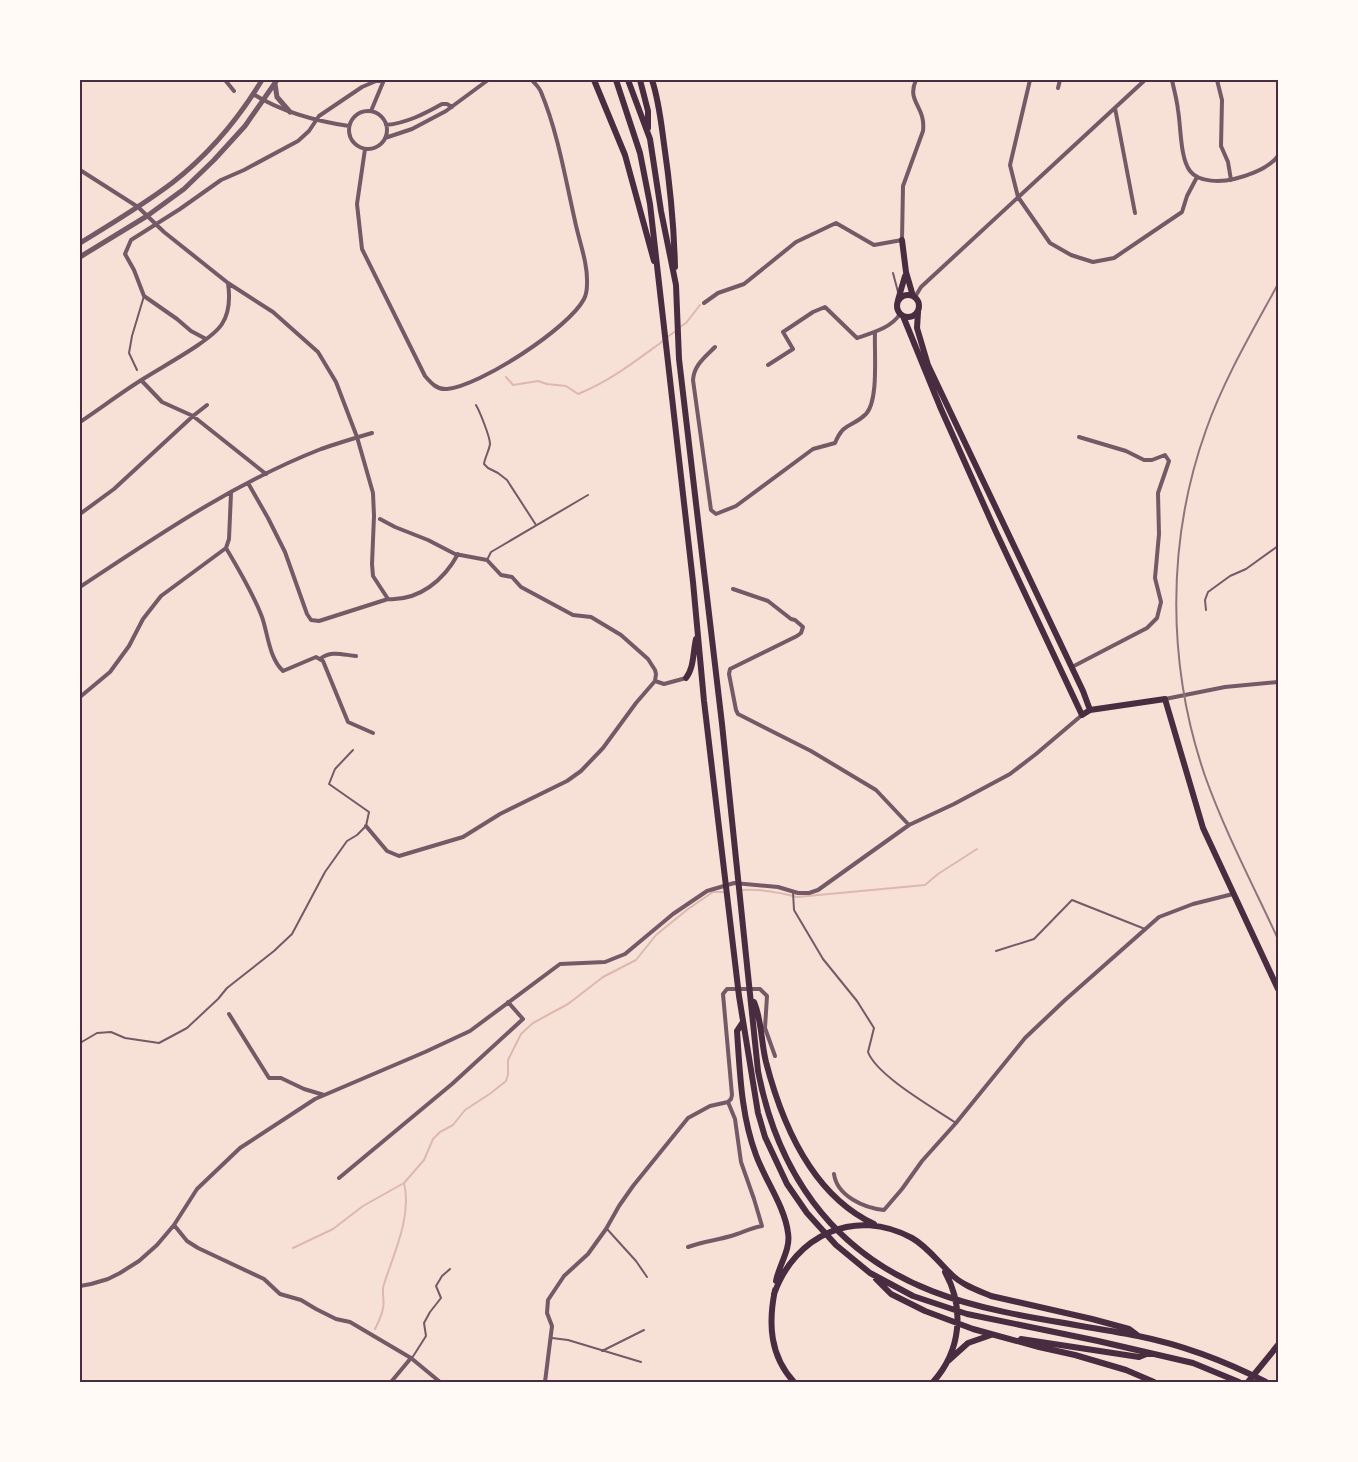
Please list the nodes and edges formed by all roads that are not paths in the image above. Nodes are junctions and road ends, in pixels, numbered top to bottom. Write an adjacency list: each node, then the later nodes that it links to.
1 (225, 80): 19 (street)
2 (262, 80): 20 (street)
3 (383, 80): 24 (street); 47 (street)
4 (488, 80): 22 (street)
5 (532, 80): 55 (street)
6 (594, 80): 48 (main road)
7 (616, 80): 48 (main road)
8 (628, 80): 29 (main road)
9 (640, 80): 29 (main road)
10 (652, 80): 45 (main road)
11 (916, 80): 39 (street)
12 (1030, 80): 35 (street)
13 (1060, 80): 18 (street)
14 (1145, 80): 23 (street)
15 (1172, 80): 33 (street)
16 (1217, 80): 34 (street)
17 (276, 82): 21 (street); 25 (street)
18 (1058, 88)
19 (234, 91)
20 (253, 94): 21 (street); 36 (street)
21 (263, 100): 25 (street); 38 (street)
22 (452, 107): 26 (street); 28 (street)
23 (1115, 108): 35 (street); 37 (street)
24 (370, 111): 26 (street); 27 (street)
25 (290, 112): 27 (street)
26 (386, 125): 28 (street)
27 (349, 126): 30 (street)
28 (385, 138): 30 (street)
29 (650, 140): 45 (main road)
30 (365, 149): 55 (street)
31 (1278, 156): 34 (street)
32 (80, 170): 36 (street)
33 (1197, 177): 34 (street); 35 (street)
34 (1231, 180)
35 (1018, 197): 49 (street)
36 (138, 207): 38 (street); 40 (street)
37 (1135, 213)
38 (147, 216): 41 (street); 44 (street)
39 (902, 240): 43 (main road); 50 (street)
40 (80, 243)
41 (80, 257)
42 (893, 272): 46 (lane)
43 (906, 272): 46 (main road); 49 (main road)
44 (228, 283): 57 (street); 67 (street)
45 (676, 285): 104 (main road)
46 (899, 295): 51 (main road)
47 (144, 296): 57 (street); 60 (lane)
48 (662, 296): 84 (main road)
49 (914, 296): 51 (main road); 53 (main road)
50 (704, 302)
51 (898, 303): 54 (main road)
52 (569, 311): 55 (lane)
53 (918, 312): 54 (main road); 87 (main road)
54 (901, 315): 56 (street); 94 (main road)
55 (571, 316)
56 (874, 332): 58 (street); 59 (street)
57 (206, 339): 61 (street)
58 (716, 347)
59 (768, 365)
60 (137, 370)
61 (141, 380): 64 (street); 65 (street)
62 (207, 405): 64 (street)
63 (476, 405): 75 (lane)
64 (193, 416): 69 (street); 73 (street)
65 (80, 422)
66 (372, 433): 67 (street)
67 (357, 437): 69 (street); 82 (street)
68 (1079, 437): 87 (street)
69 (266, 474): 70 (street)
70 (248, 483): 71 (street); 82 (street)
71 (231, 493): 77 (street); 80 (street)
72 (588, 495): 75 (lane)
73 (80, 513)
74 (380, 519): 78 (street)
75 (536, 525): 79 (lane)
76 (1278, 546): 83 (lane)
77 (226, 548): 86 (street); 91 (street)
78 (458, 554): 79 (street); 82 (street)
79 (487, 560): 89 (street)
80 (80, 587)
81 (732, 589): 97 (street)
82 (388, 599)
83 (1206, 610)
84 (697, 636): 88 (main road); 107 (main road)
85 (356, 656): 86 (street)
86 (320, 659): 95 (street)
87 (1072, 667): 93 (main road)
88 (686, 678): 89 (street)
89 (655, 681): 98 (street)
90 (1278, 682): 92 (street)
91 (80, 697)
92 (1165, 699): 93 (main road); 100 (main road)
93 (1090, 710): 94 (main road)
94 (1082, 715): 97 (street)
95 (373, 733)
96 (353, 750): 98 (lane)
97 (909, 825): 99 (street)
98 (366, 826): 108 (lane)
99 (793, 892): 105 (street); 114 (lane)
100 (1233, 894): 101 (street); 103 (main road)
101 (1145, 929): 102 (lane); 114 (street)
102 (996, 951)
103 (1278, 989)
104 (751, 994): 118 (main road); 128 (main road)
105 (508, 1002): 110 (street); 116 (street)
106 (229, 1014): 110 (street)
107 (744, 1022): 112 (main road); 123 (main road)
108 (80, 1043)
109 (775, 1056): 111 (street)
110 (324, 1095): 117 (street)
111 (728, 1102): 113 (street); 119 (street)
112 (745, 1118): 113 (street); 126 (main road)
113 (735, 1119): 120 (street)
114 (956, 1123): 115 (street)
115 (834, 1174)
116 (338, 1178)
117 (174, 1225): 125 (street); 133 (street)
118 (877, 1226): 121 (main road); 126 (main road)
119 (606, 1229): 124 (lane); 129 (street)
120 (688, 1247)
121 (942, 1266): 128 (main road); 134 (main road)
122 (450, 1268): 133 (lane)
123 (870, 1273): 132 (main road); 141 (main road)
124 (647, 1277)
125 (80, 1286)
126 (774, 1294): 139 (main road)
127 (644, 1330): 131 (lane)
128 (1138, 1336): 144 (main road)
129 (552, 1338): 131 (lane); 138 (street)
130 (1277, 1346): 143 (main road)
131 (602, 1351): 135 (lane)
132 (1150, 1353): 134 (main road); 142 (main road)
133 (411, 1358): 136 (street); 137 (street)
134 (948, 1361): 140 (main road)
135 (642, 1362)
136 (391, 1382)
137 (440, 1382)
138 (545, 1382)
139 (794, 1382)
140 (934, 1382)
141 (1154, 1382)
142 (1240, 1382)
143 (1248, 1382)
144 (1266, 1382)

